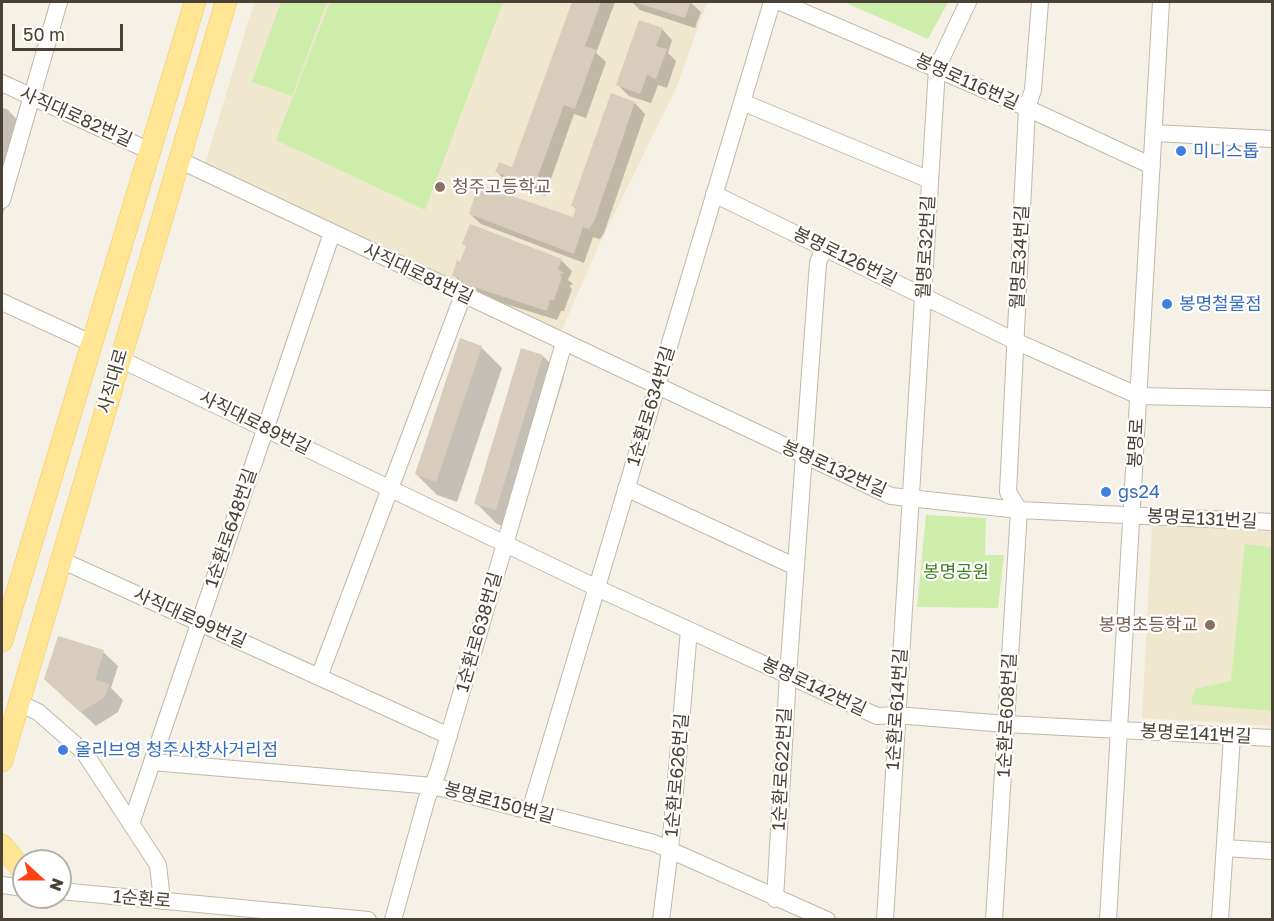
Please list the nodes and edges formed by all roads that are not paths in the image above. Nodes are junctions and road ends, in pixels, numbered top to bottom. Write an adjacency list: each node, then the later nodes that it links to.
1 (59, 2): 11 (street)
2 (195, 2): 16 (main road, 사직대로)
3 (226, 2): 17 (main road, 사직대로)
4 (772, 2): 12 (street, 1순환로634번길)
5 (780, 2): 9 (street, 봉명로116번길)
6 (968, 2): 9 (street, 월명로32번길)
7 (1040, 2): 13 (street, 월명로34번길)
8 (1161, 2): 14 (street, 봉명로)
9 (937, 69): 13 (street, 봉명로116번길); 19 (street, 월명로32번길)
10 (2, 83): 11 (street, 사직대로82번길)
11 (32, 97): 16 (street, 사직대로82번길); 21 (street)
12 (742, 102): 19 (street); 20 (street, 1순환로634번길)
13 (1027, 108): 18 (street, 봉명로116번길); 27 (street, 월명로34번길)
14 (1154, 133): 15 (street); 18 (street, 봉명로)
15 (1272, 139)
16 (150, 151): 28 (main road, 사직대로)
17 (178, 160): 22 (street, 사직대로81번길); 30 (main road, 사직대로)
18 (1152, 166): 32 (street, 봉명로)
19 (930, 180): 24 (street, 월명로32번길)
20 (714, 194): 23 (street, 봉명로126번길); 31 (street, 1순환로634번길)
21 (2, 201)
22 (332, 233): 25 (street, 사직대로81번길); 34 (street, 1순환로648번길)
23 (824, 247): 24 (street, 봉명로126번길); 35 (street, 1순환로622번길)
24 (923, 294): 27 (street, 봉명로126번길); 38 (street, 월명로32번길)
25 (462, 295): 29 (street, 사직대로81번길); 36 (street)
26 (2, 302): 28 (street)
27 (1015, 341): 32 (street, 봉명로126번길); 39 (street, 월명로34번길)
28 (91, 343): 46 (main road, 사직대로)
29 (564, 343): 31 (street, 사직대로81번길); 42 (street, 1순환로638번길)
30 (120, 359): 34 (street, 사직대로89번길); 43 (main road, 사직대로)
31 (657, 387): 35 (street, 봉명로132번길); 37 (street, 1순환로634번길)
32 (1139, 396): 33 (street); 40 (street, 봉명로)
33 (1272, 399)
34 (265, 428): 36 (street, 사직대로89번길); 47 (street, 1순환로648번길)
35 (804, 456): 38 (street, 봉명로132번길); 44 (street, 1순환로622번길)
36 (389, 488): 42 (street, 사직대로89번길); 51 (street)
37 (626, 488): 44 (street); 45 (street, 1순환로634번길)
38 (912, 498): 39 (street, 봉명로132번길); 53 (street, 1순환로614번길)
39 (1019, 510): 40 (street, 봉명로132번길); 54 (street, 1순환로608번길)
40 (1132, 515): 41 (street, 봉명로131번길); 55 (street, 봉명로)
41 (1272, 522)
42 (505, 544): 45 (street, 사직대로89번길); 56 (street, 1순환로638번길)
43 (61, 560): 47 (street, 사직대로99번길); 52 (main road, 사직대로)
44 (796, 567): 50 (street, 1순환로622번길)
45 (597, 588): 48 (street, 봉명로142번길); 62 (street, 1순환로634번길)
46 (5, 609): 49 (main road, 사직대로)
47 (200, 623): 51 (street, 사직대로99번길); 60 (street, 1순환로648번길)
48 (689, 630): 50 (street, 봉명로142번길); 66 (street, 1순환로626번길)
49 (2, 641)
50 (788, 675): 53 (street, 봉명로142번길); 70 (street, 1순환로622번길)
51 (319, 677): 56 (street, 사직대로99번길)
52 (19, 703): 59 (main road, 사직대로); 63 (street)
53 (896, 714): 54 (street, 봉명로142번길); 77 (street, 1순환로614번길)
54 (1006, 724): 55 (street, 봉명로142번길); 78 (street, 1순환로608번길)
55 (1119, 730): 57 (street, 봉명로141번길); 79 (street, 봉명로)
56 (449, 736): 61 (street, 1순환로638번길)
57 (1232, 736): 58 (street, 봉명로141번길); 65 (street)
58 (1272, 738)
59 (2, 761)
60 (152, 762): 61 (street, 봉명로150번길); 63 (street, 1순환로648번길)
61 (433, 786): 62 (street, 봉명로150번길); 74 (street, 1순환로638번길)
62 (530, 811): 66 (street, 봉명로150번길)
63 (131, 824): 71 (street)
64 (2, 845): 68 (main road)
65 (1225, 848): 67 (street); 80 (street)
66 (670, 849): 70 (street, 봉명로150번길); 75 (street, 1순환로626번길)
67 (1272, 851)
68 (12, 857)
69 (72, 892): 71 (street, 1순환로)
70 (775, 899): 76 (street, 봉명로150번길)
71 (162, 901): 72 (street, 1순환로)
72 (206, 912): 73 (street, 1순환로)
73 (368, 920)
74 (393, 920)
75 (661, 920)
76 (827, 920)
77 (885, 920)
78 (994, 920)
79 (1108, 920)
80 (1220, 920)

